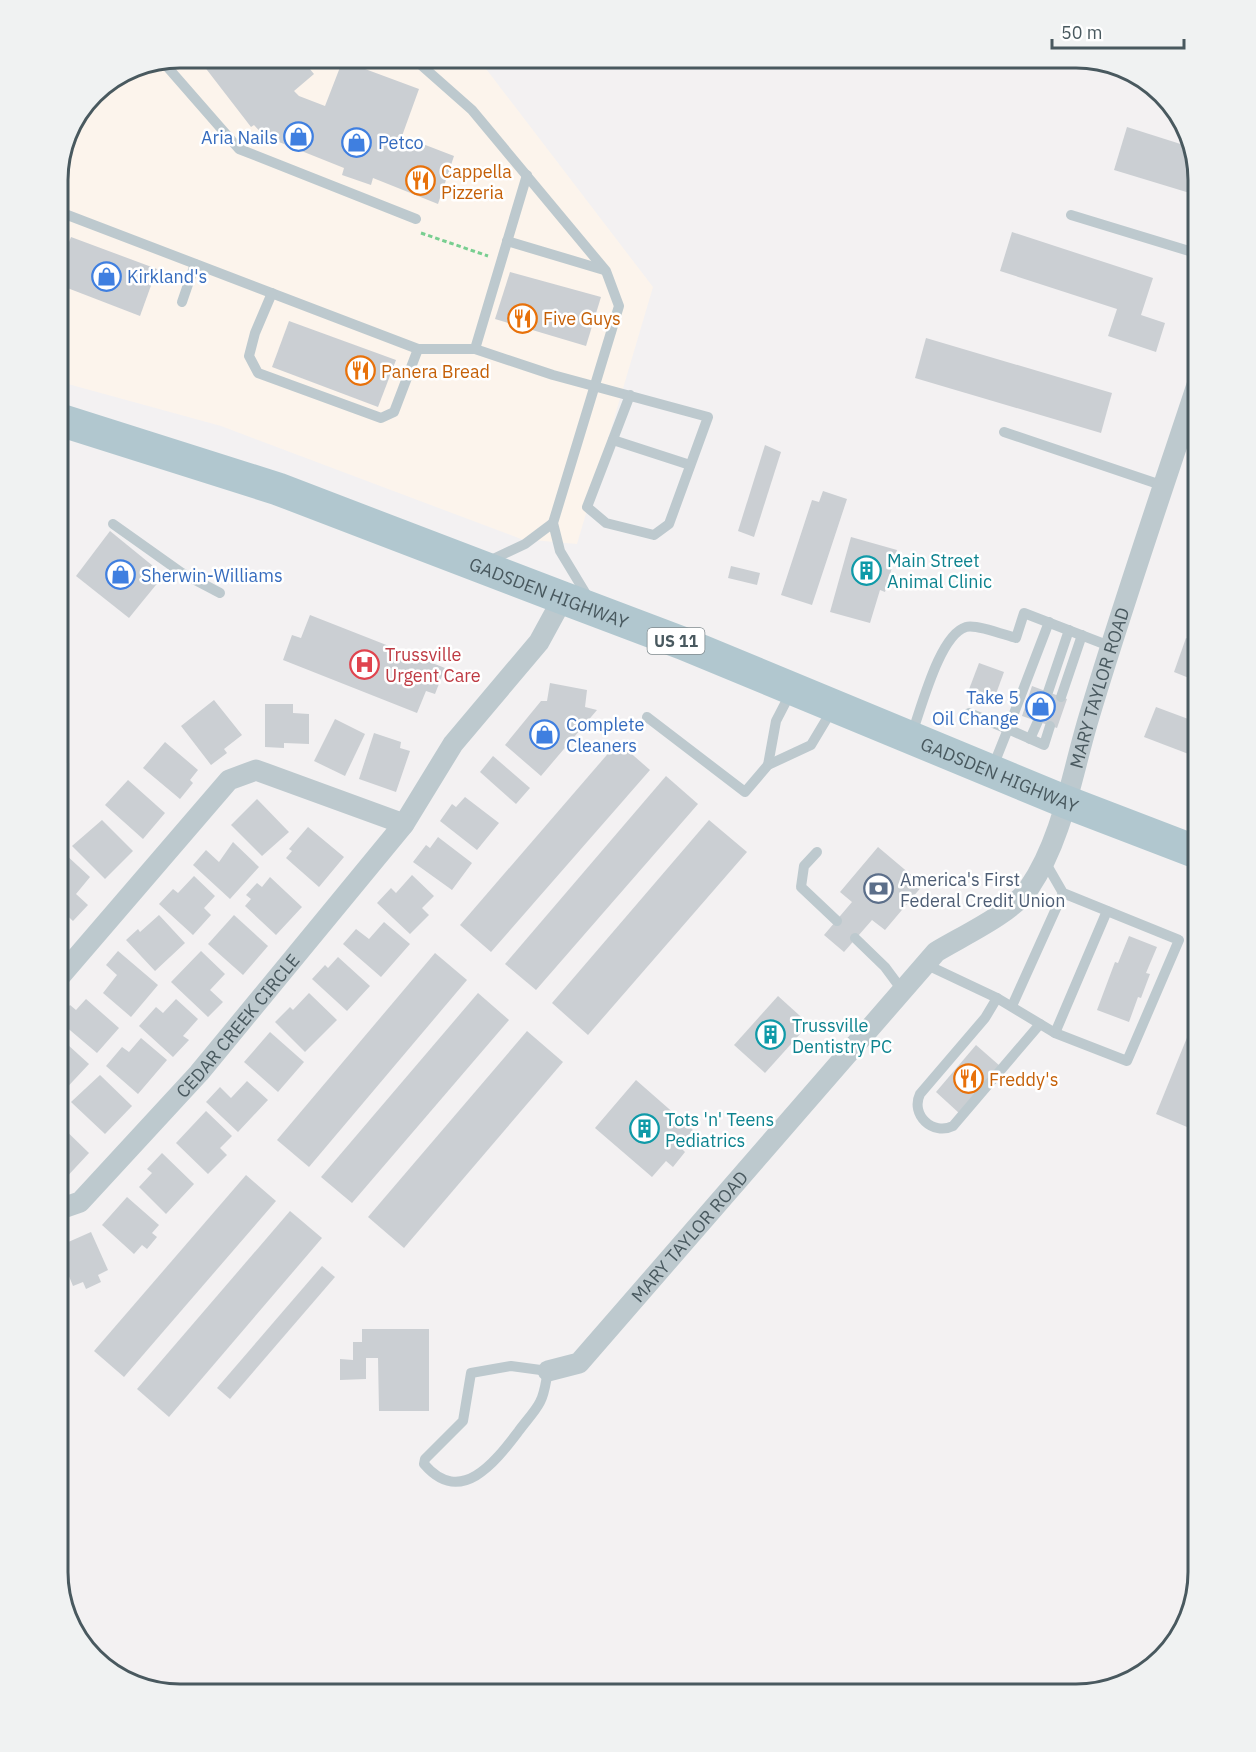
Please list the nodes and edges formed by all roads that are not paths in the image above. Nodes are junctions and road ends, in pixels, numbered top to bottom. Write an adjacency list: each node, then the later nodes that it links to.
1 (169, 68): 6 (lane)
2 (424, 68): 3 (lane)
3 (527, 175): 7 (lane); 10 (lane)
4 (68, 215): 9 (lane)
5 (1071, 215): 8 (lane)
6 (414, 224)
7 (507, 241): 10 (lane); 14 (lane)
8 (1188, 251)
9 (195, 264): 11 (lane); 12 (lane)
10 (606, 271): 15 (lane)
11 (272, 293): 13 (lane); 13 (lane)
12 (182, 302)
13 (418, 349): 14 (lane)
14 (475, 349): 15 (lane)
15 (594, 384): 16 (lane); 23 (lane)
16 (630, 395): 20 (lane); 21 (lane)
17 (1188, 414): 22 (street, MARY TAYLOR ROAD)
18 (68, 422): 25 (main road, GADSDEN HIGHWAY / US 11)
19 (1004, 432): 22 (lane)
20 (613, 440): 21 (lane); 21 (lane)
21 (690, 465)
22 (1164, 486): 32 (street, MARY TAYLOR ROAD)
23 (553, 523): 25 (lane); 28 (lane)
24 (113, 524): 26 (lane)
25 (480, 566): 27 (main road, GADSDEN HIGHWAY / US 11)
26 (220, 594)
27 (563, 598): 28 (main road, GADSDEN HIGHWAY / US 11); 47 (street, CEDAR CREEK CIRCLE)
28 (596, 611): 33 (main road, GADSDEN HIGHWAY / US 11)
29 (1049, 622): 30 (lane); 41 (lane); 42 (lane)
30 (1069, 630): 31 (lane); 34 (lane)
31 (1082, 635): 32 (lane); 35 (lane)
32 (1112, 647): 46 (street, MARY TAYLOR ROAD)
33 (792, 690): 36 (main road, GADSDEN HIGHWAY / US 11); 44 (lane)
34 (1048, 692)
35 (1060, 697)
36 (834, 707): 42 (main road, GADSDEN HIGHWAY / US 11); 44 (lane)
37 (969, 713): 41 (lane)
38 (647, 717): 44 (lane)
39 (1038, 721): 43 (lane)
40 (1050, 726): 43 (lane)
41 (1008, 729): 43 (lane); 45 (lane)
42 (910, 739): 45 (main road, GADSDEN HIGHWAY / US 11)
43 (1030, 739)
44 (768, 765)
45 (991, 772): 46 (main road, GADSDEN HIGHWAY / US 11)
46 (1066, 802): 48 (main road, GADSDEN HIGHWAY / US 11); 50 (street, MARY TAYLOR ROAD)
47 (404, 824): 56 (street); 62 (street, CEDAR CREEK CIRCLE)
48 (1188, 849)
49 (817, 852): 53 (lane)
50 (1044, 860): 51 (lane); 55 (street, MARY TAYLOR ROAD)
51 (1064, 892): 52 (lane); 59 (lane)
52 (1107, 911): 61 (lane); 61 (lane)
53 (837, 921)
54 (855, 938): 57 (lane)
55 (925, 964): 57 (street, MARY TAYLOR ROAD); 58 (lane)
56 (68, 967)
57 (902, 990): 63 (street, MARY TAYLOR ROAD)
58 (997, 998): 59 (lane); 60 (lane)
59 (1012, 1006): 60 (lane)
60 (1040, 1024): 61 (lane)
61 (1054, 1033)
62 (68, 1206)
63 (549, 1371): 63 (lane)

